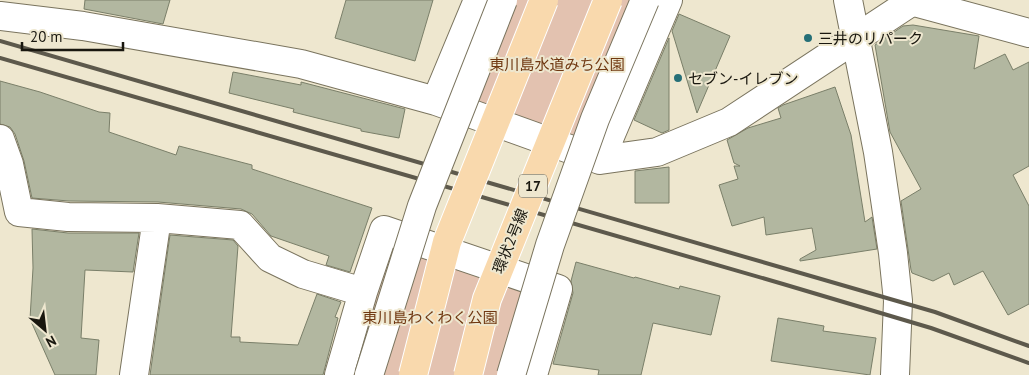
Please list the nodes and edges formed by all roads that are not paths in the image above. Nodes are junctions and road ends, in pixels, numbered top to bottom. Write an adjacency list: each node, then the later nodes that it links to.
1 (478, 0): 12 (street)
2 (503, 0): 19 (street, bridge)
3 (544, 0): 20 (main road, bridge)
4 (608, 0): 21 (main road, 環状2号線 / 17, bridge)
5 (645, 0): 22 (street, bridge)
6 (668, 0): 14 (street)
7 (848, 0): 11 (street)
8 (911, 0): 10 (street); 11 (street)
9 (0, 16): 12 (street)
10 (1029, 32)
11 (855, 40): 14 (street); 24 (street)
12 (436, 100): 14 (street)
13 (0, 139): 15 (street)
14 (600, 160)
15 (158, 218): 16 (street); 17 (street)
16 (363, 292): 18 (street); 23 (street)
17 (134, 375)
18 (339, 375)
19 (369, 375)
20 (413, 375)
21 (468, 375)
22 (511, 375)
23 (532, 375)
24 (895, 375)

